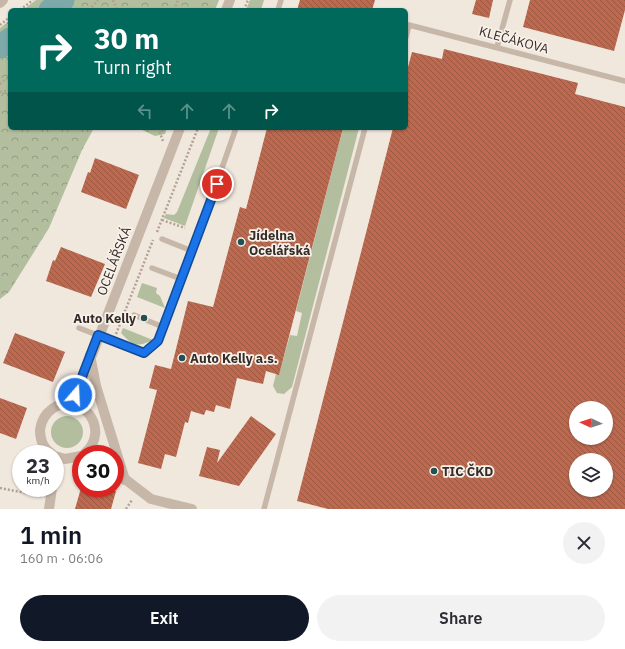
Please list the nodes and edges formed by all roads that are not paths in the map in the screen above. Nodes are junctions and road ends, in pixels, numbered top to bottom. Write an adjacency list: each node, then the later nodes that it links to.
1 (3, 0): 3 (street)
2 (510, 0): 5 (lane)
3 (0, 3)
4 (408, 29): 5 (lane, KLEČÁKOVA)
5 (497, 47): 6 (lane, KLEČÁKOVA)
6 (625, 81)
7 (179, 130): 17 (street, OCELÁŘSKÁ)
8 (235, 130): 11 (lane)
9 (364, 130): 26 (lane)
10 (162, 239): 11 (lane)
11 (192, 251): 13 (lane)
12 (152, 268): 13 (lane)
13 (181, 279): 15 (lane)
14 (134, 315): 15 (lane)
15 (163, 327): 17 (lane)
16 (79, 328): 17 (lane)
17 (98, 335): 18 (street, OCELÁŘSKÁ)
18 (90, 355): 19 (street, OCELÁŘSKÁ); 22 (street)
19 (73, 404): 20 (street); 21 (street)
20 (44, 445)
21 (89, 445)
22 (125, 480): 25 (street)
23 (51, 497): 24 (street)
24 (49, 509)
25 (192, 509)
26 (264, 509)

